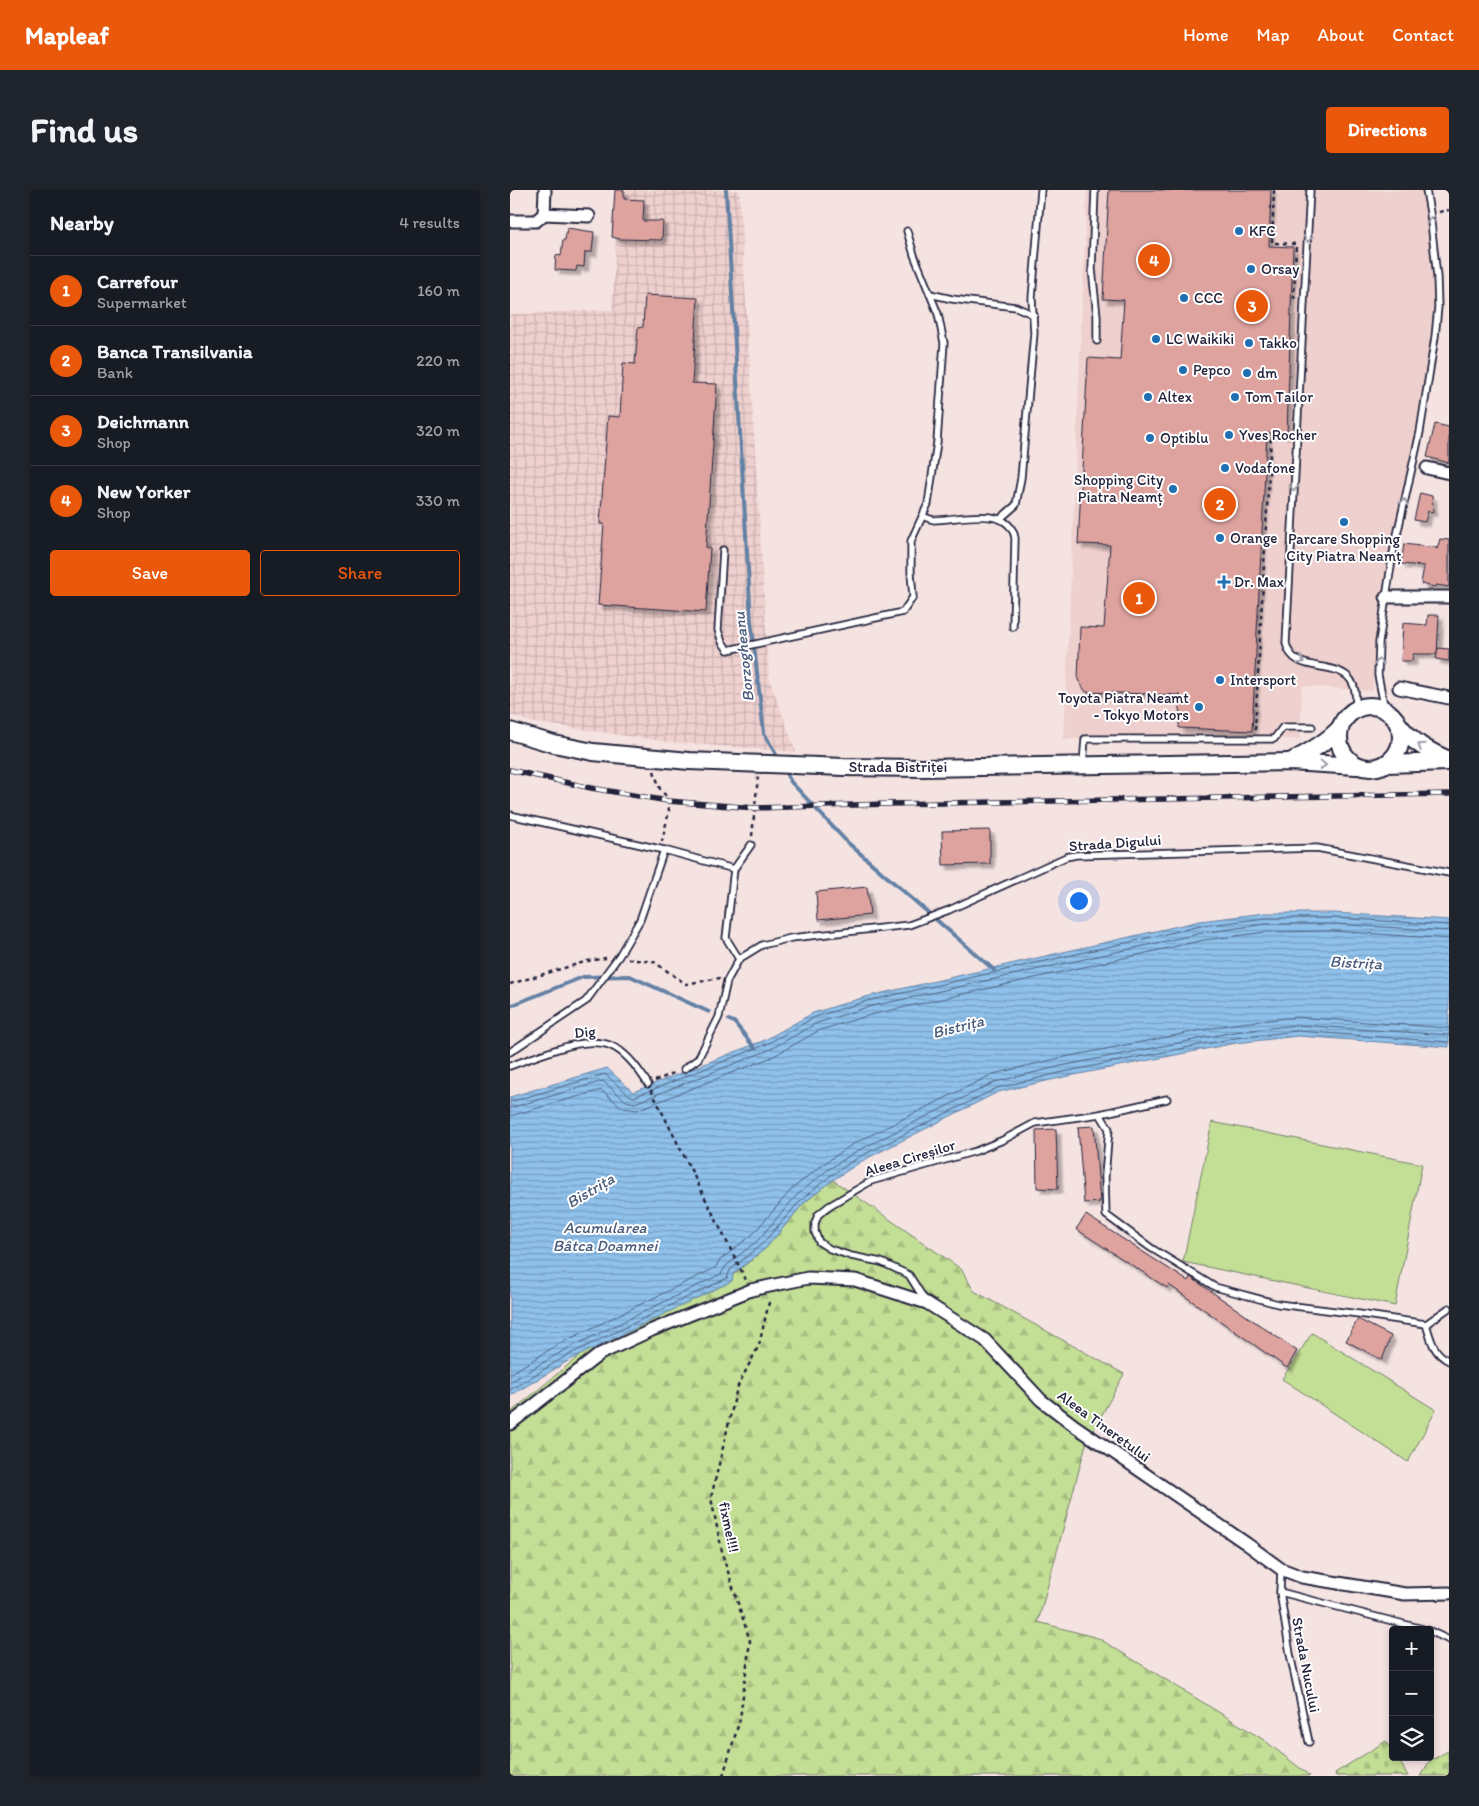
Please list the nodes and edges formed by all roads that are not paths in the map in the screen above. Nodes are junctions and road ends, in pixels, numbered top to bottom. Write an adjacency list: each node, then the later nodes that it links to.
1 (546, 190): 6 (street)
2 (1041, 190): 11 (lane)
3 (1095, 190): 12 (lane)
4 (1310, 190): 23 (lane, one-way to 23)
5 (1426, 190): 18 (lane, one-way to 5)
6 (544, 214): 7 (street); 8 (street)
7 (590, 216)
8 (510, 221)
9 (907, 231): 10 (lane)
10 (930, 294): 11 (lane); 15 (lane)
11 (1034, 315): 16 (lane)
12 (1098, 341)
13 (1427, 468): 14 (street)
14 (1449, 474)
15 (922, 516): 16 (lane); 17 (lane)
16 (1000, 519): 20 (lane)
17 (723, 550)
18 (1386, 597): 19 (street); 24 (lane, one-way to 18)
19 (1449, 597)
20 (1013, 627)
21 (1399, 688): 22 (street)
22 (1449, 698)
23 (1355, 710): 24 (main road); 27 (main road)
24 (1385, 710): 25 (main road)
25 (1398, 724): 29 (main road, one-way to 25); 31 (main road)
26 (1312, 726): 32 (lane)
27 (1340, 728): 30 (main road, Strada Bistriței); 33 (main road)
28 (510, 731): 32 (main road, Strada Bistriței)
29 (1449, 761): 31 (main road)
30 (1290, 762): 32 (main road, Strada Bistriței); 33 (main road, Strada Bistriței, one-way to 33)
31 (1386, 764): 33 (main road)
32 (1083, 765)
33 (1356, 766)
34 (510, 816): 36 (lane)
35 (751, 845): 37 (lane)
36 (664, 850): 37 (lane); 40 (lane)
37 (734, 869): 39 (lane)
38 (1449, 873): 39 (lane, Strada Digului)
39 (738, 959): 42 (lane)
40 (510, 1052)
41 (510, 1066): 43 (lane, Dig)
42 (684, 1069)
43 (648, 1084)
44 (1167, 1099): 45 (lane, Aleea Cireșilor)
45 (1100, 1114): 46 (lane, Aleea Cireșilor); 48 (lane)
46 (927, 1303): 50 (street, Aleea Tineretului); 51 (street, Aleea Tineretului)
47 (1449, 1308): 48 (lane)
48 (1426, 1324): 49 (lane)
49 (1449, 1360)
50 (510, 1424)
51 (1280, 1569): 52 (lane, Strada Nucului); 53 (street, Aleea Tineretului)
52 (1280, 1592): 54 (lane); 57 (lane, Strada Nucului)
53 (1449, 1593)
54 (1413, 1626)
55 (1434, 1632): 56 (lane)
56 (1449, 1640)
57 (1309, 1742)

